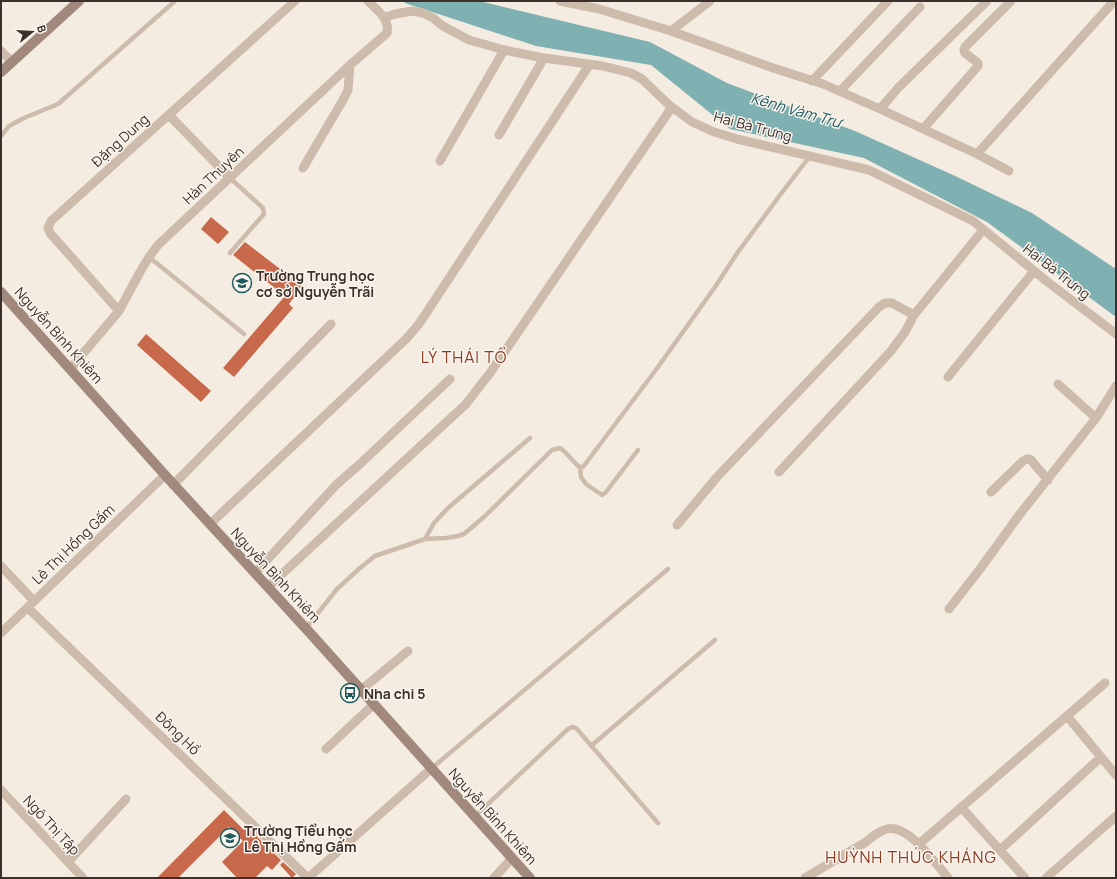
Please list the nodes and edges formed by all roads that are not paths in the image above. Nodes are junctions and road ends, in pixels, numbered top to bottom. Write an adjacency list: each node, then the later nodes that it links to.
1 (79, 1): 17 (main road)
2 (175, 1): 28 (lane)
3 (296, 1): 25 (street, Đặng Dung)
4 (368, 1): 12 (street)
5 (560, 1): 13 (street)
6 (710, 1): 13 (street)
7 (888, 1): 21 (street)
8 (987, 1): 24 (street)
9 (1011, 1): 26 (street)
10 (1114, 1): 29 (street)
11 (920, 7): 22 (street)
12 (384, 18): 14 (street, Hai Bà Trưng); 19 (street, Hàn Thuyên)
13 (671, 31): 21 (street)
14 (504, 50): 16 (street, Hai Bà Trưng); 31 (street)
15 (1, 51): 17 (street)
16 (544, 58): 18 (street, Hai Bà Trưng); 27 (street)
17 (12, 62): 20 (main road)
18 (590, 64): 23 (street, Hai Bà Trưng); 59 (street)
19 (350, 65): 32 (street); 34 (street, Hàn Thuyên)
20 (1, 72)
21 (812, 81): 22 (street)
22 (840, 92): 24 (street)
23 (672, 107): 30 (street, Hai Bà Trưng); 65 (street)
24 (880, 109): 26 (street)
25 (169, 114): 34 (street); 40 (street, Đặng Dung)
26 (923, 129): 29 (street)
27 (499, 135)
28 (1, 136)
29 (976, 154): 33 (street)
30 (810, 156): 35 (street, Hai Bà Trưng); 53 (lane)
31 (440, 161)
32 (303, 168)
33 (1009, 171)
34 (230, 178): 36 (lane); 37 (street, Hàn Thuyên)
35 (983, 230): 38 (street, Hai Bà Trưng); 41 (street)
36 (230, 253)
37 (149, 258): 40 (street, Hàn Thuyên); 43 (lane)
38 (1034, 271): 44 (street, Hai Bà Trưng); 46 (street)
39 (1, 292): 45 (main road, Nguyễn Bỉnh Khiêm)
40 (119, 311): 45 (street, Hàn Thuyên)
41 (914, 315): 54 (street); 60 (street)
42 (331, 324): 57 (street)
43 (244, 334)
44 (1116, 334)
45 (70, 369): 55 (main road, Nguyễn Bỉnh Khiêm)
46 (948, 377)
47 (450, 379): 64 (street)
48 (1058, 384): 50 (street)
49 (1116, 386): 50 (street)
50 (1096, 418): 56 (street)
51 (530, 438): 61 (lane)
52 (638, 450): 53 (lane)
53 (580, 467): 61 (lane)
54 (779, 472)
55 (165, 475): 57 (main road, Nguyễn Bỉnh Khiêm); 66 (street, Lê Thị Hồng Gấm)
56 (1048, 480): 58 (street); 67 (street)
57 (174, 484): 59 (main road, Nguyễn Bỉnh Khiêm)
58 (991, 492)
59 (210, 524): 64 (main road, Nguyễn Bỉnh Khiêm)
60 (677, 525)
61 (426, 539): 68 (lane)
62 (1, 566): 66 (street, Đông Hồ)
63 (668, 569): 79 (lane)
64 (255, 572): 65 (main road, Nguyễn Bỉnh Khiêm)
65 (268, 587): 68 (main road, Nguyễn Bỉnh Khiêm)
66 (31, 604): 69 (street, Lê Thị Hồng Gấm); 92 (street, Đông Hồ)
67 (949, 609)
68 (306, 628): 73 (main road, Nguyễn Bỉnh Khiêm)
69 (1, 633)
70 (715, 640): 76 (lane)
71 (408, 651): 73 (street)
72 (1105, 683): 75 (street)
73 (361, 690): 74 (main road, Nguyễn Bỉnh Khiêm)
74 (374, 704): 77 (street); 79 (main road, Nguyễn Bỉnh Khiêm)
75 (1067, 716): 78 (street); 83 (street)
76 (591, 746): 84 (lane); 86 (lane)
77 (326, 749)
78 (1102, 757): 80 (street); 88 (street)
79 (432, 768): 84 (main road, Nguyễn Bỉnh Khiêm); 92 (street)
80 (1116, 775)
81 (1, 790): 90 (street, Ngô Thị Tập)
82 (126, 799): 90 (street)
83 (961, 807): 87 (street); 88 (street)
84 (475, 816): 89 (main road, Nguyễn Bỉnh Khiêm)
85 (1116, 816): 98 (street)
86 (658, 823)
87 (918, 844): 95 (street); 96 (street)
88 (1000, 850): 97 (street)
89 (512, 858): 93 (street); 94 (main road, Nguyễn Bỉnh Khiêm)
90 (68, 862): 91 (street, Ngô Thị Tập)
91 (83, 878)
92 (308, 878)
93 (494, 878)
94 (530, 878)
95 (805, 878)
96 (948, 878)
97 (1024, 878)
98 (1046, 878)

